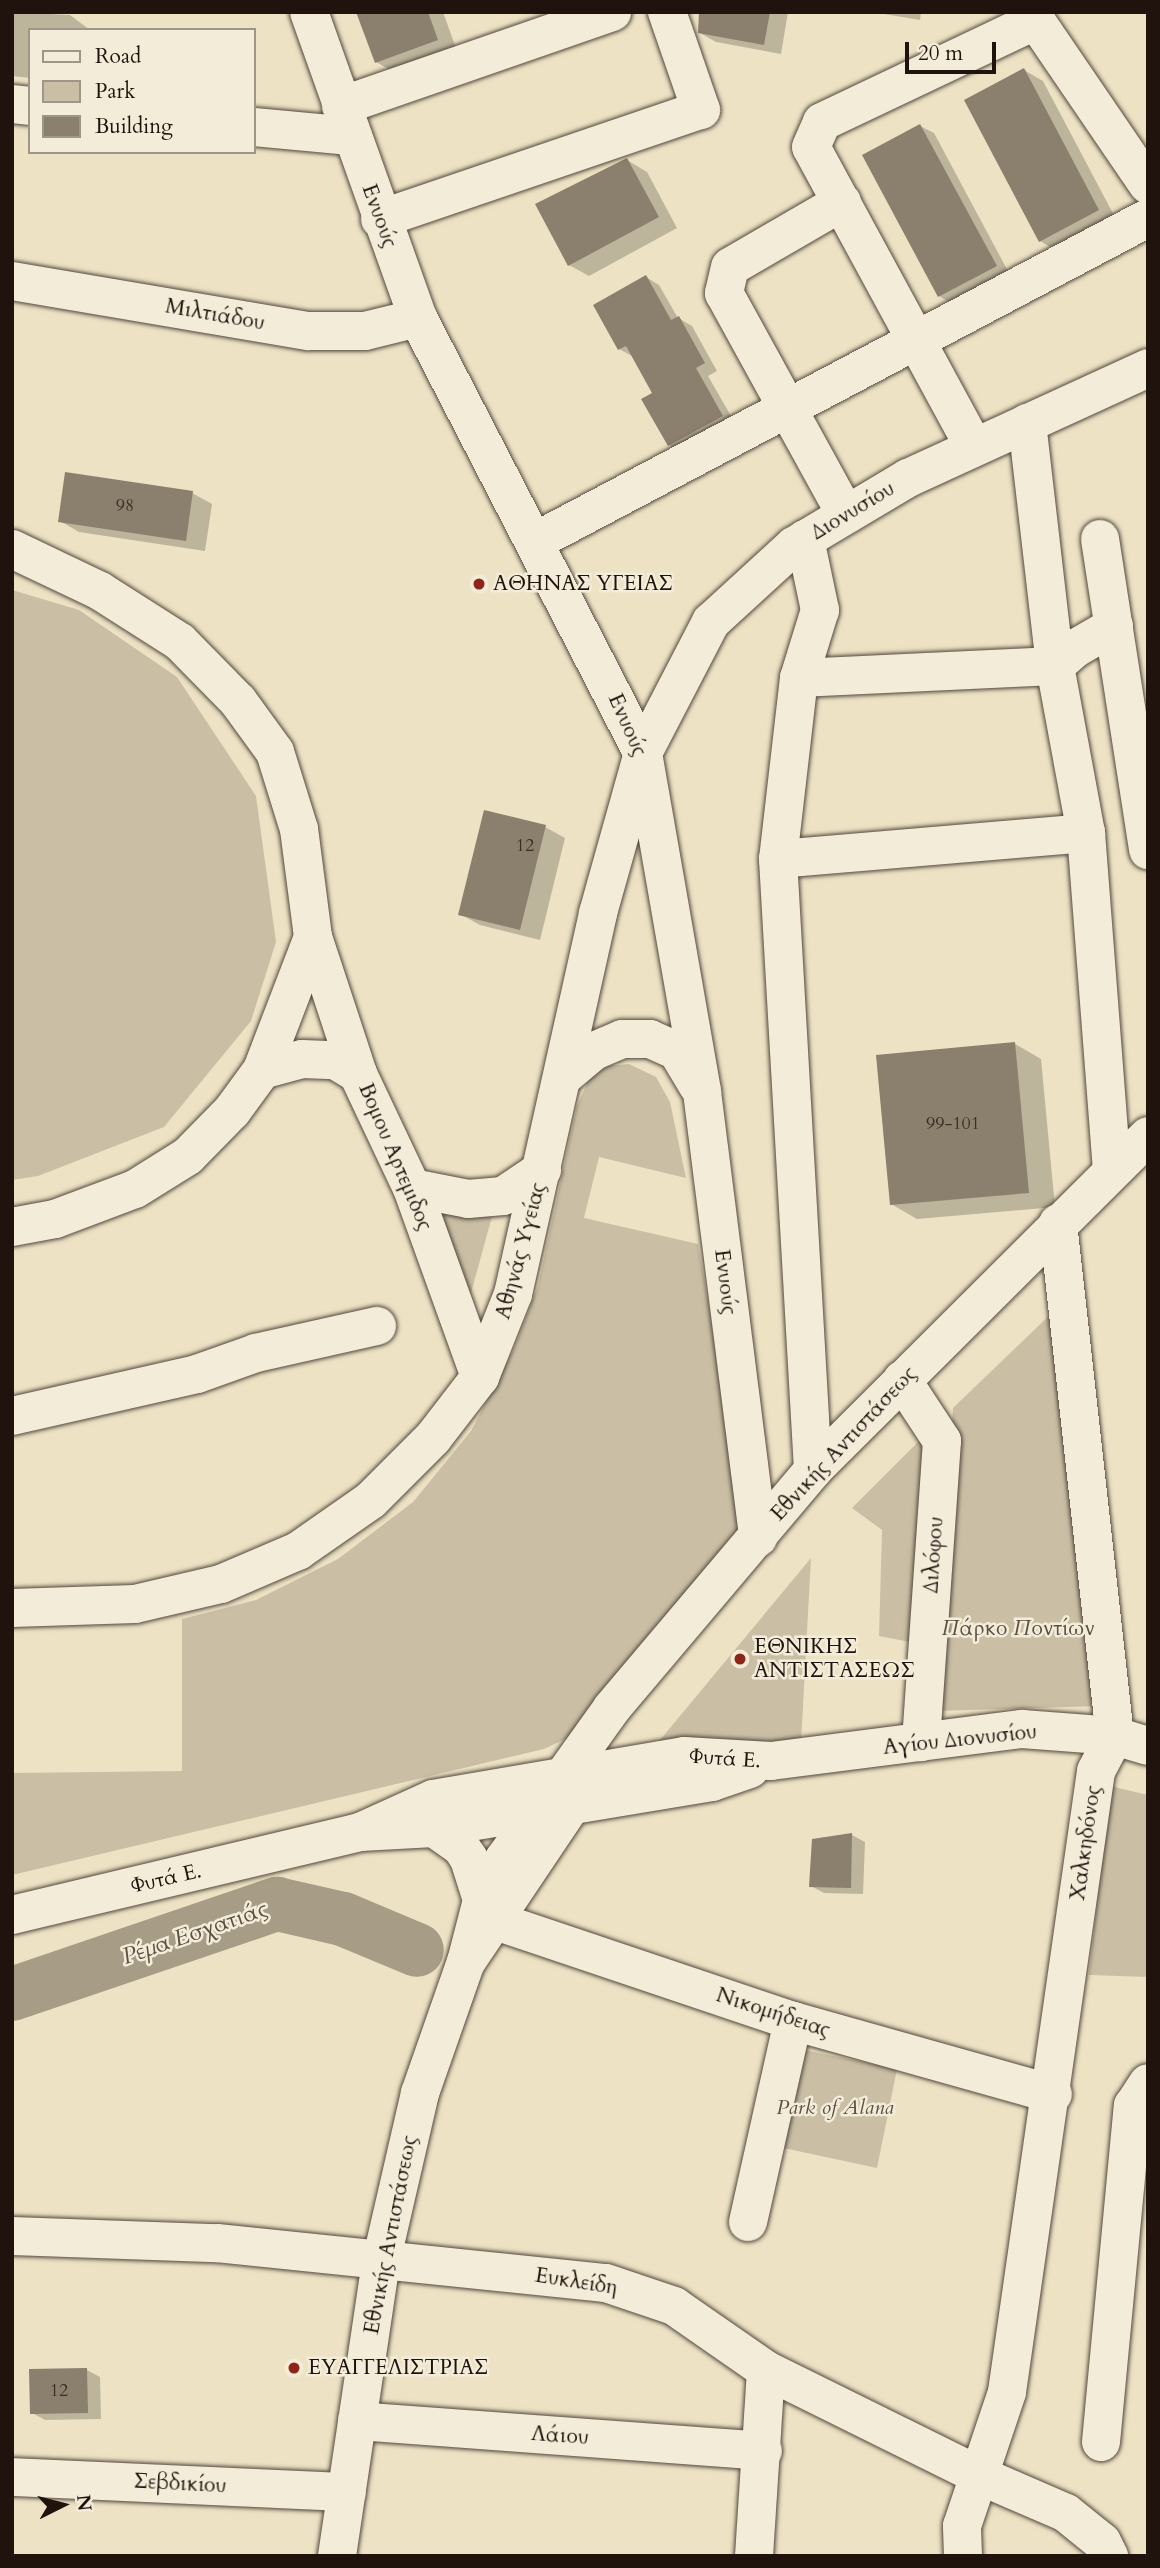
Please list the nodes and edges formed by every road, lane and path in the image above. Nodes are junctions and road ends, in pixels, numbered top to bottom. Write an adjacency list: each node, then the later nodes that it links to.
1 (309, 12): 5 (street, Ενυούς)
2 (612, 12): 5 (street)
3 (667, 12): 10 (street)
4 (1033, 17): 7 (street); 8 (street)
5 (346, 121): 6 (street); 10 (street, Ενυούς)
6 (256, 127)
7 (1148, 185)
8 (842, 202): 13 (street); 15 (street)
9 (1148, 218): 13 (street)
10 (380, 219): 12 (street, Ενυούς)
11 (12, 281): 12 (street, Μιλτιάδου)
12 (418, 318): 21 (street, Ενυούς)
13 (916, 341): 15 (street); 17 (street)
14 (1148, 368): 16 (street, Διονυσίου)
15 (788, 407): 18 (street); 21 (street)
16 (1027, 423): 17 (street, Διονυσίου); 24 (street)
17 (974, 447): 18 (street, Διονυσίου)
18 (846, 515): 19 (street, Διονυσίου)
19 (805, 539): 25 (street); 26 (street, Διονυσίου)
20 (1100, 539): 23 (street)
21 (534, 542): 26 (street, Ενυούς)
22 (12, 549): 30 (street, Βομου Αρτεμιδος)
23 (1114, 626): 24 (street); 28 (street)
24 (1055, 666): 25 (street); 27 (street)
25 (799, 678): 29 (street)
26 (643, 753): 33 (street, Αθηνάς Υγείας); 34 (street, Ενυούς)
27 (1086, 833): 29 (street); 37 (street)
28 (1148, 850)
29 (778, 859): 45 (street)
30 (313, 937): 31 (street); 32 (street, Βομου Αρτεμιδος)
31 (262, 1070): 32 (street); 40 (street)
32 (358, 1074): 38 (street, Βομου Αρτεμιδος)
33 (562, 1077): 34 (street); 36 (street, Αθηνάς Υγείας)
34 (702, 1092): 46 (street, Ενυούς)
35 (1148, 1136): 37 (street, Εθνικής Αντιστάσεως)
36 (542, 1170): 38 (street); 42 (street, Αθηνάς Υγείας)
37 (1112, 1170): 39 (street, Εθνικής Αντιστάσεως)
38 (412, 1188): 42 (street, Βομου Αρτεμιδος)
39 (1058, 1223): 43 (street, Εθνικής Αντιστάσεως); 48 (street)
40 (12, 1227)
41 (377, 1326): 44 (street)
42 (480, 1377): 47 (street, Αθηνάς Υγείας)
43 (902, 1380): 45 (street, Εθνικής Αντιστάσεως); 49 (street, Διλόφου)
44 (12, 1416)
45 (813, 1470): 46 (street, Εθνικής Αντιστάσεως)
46 (758, 1537): 51 (street, Εθνικής Αντιστάσεως)
47 (12, 1608)
48 (1131, 1741): 49 (street, Αγίου Διονυσίου); 58 (street, Χαλκηδόνος)
49 (921, 1742): 50 (street, Αγίου Διονυσίου)
50 (771, 1761): 51 (street, Φυτά Ε.)
51 (557, 1797): 52 (street, Φυτά Ε.); 53 (street, Φυτά Ε.); 54 (street, Εθνικής Αντιστάσεως)
52 (434, 1828): 53 (street, Φυτά Ε.); 54 (street)
53 (360, 1832): 55 (street, Φυτά Ε.)
54 (489, 1910): 56 (street, Νικομήδειας); 61 (street, Εθνικής Αντιστάσεως)
55 (12, 1915)
56 (793, 2021): 58 (street, Νικομήδειας); 59 (street)
57 (1148, 2083): 64 (street)
58 (1053, 2094): 66 (street, Χαλκηδόνος)
59 (748, 2222)
60 (12, 2236): 61 (street, Ευκλείδη)
61 (381, 2262): 62 (street, Ευκλείδη); 63 (street, Εθνικής Αντιστάσεως)
62 (766, 2370): 65 (street); 66 (street, Ευκλείδη)
63 (357, 2421): 65 (street, Λάιου); 68 (street, Εθνικής Αντιστάσεως)
64 (1101, 2442)
65 (763, 2451): 70 (street)
66 (976, 2474): 71 (street, Χαλκηδόνος); 72 (street, Ευκλείδη)
67 (12, 2477): 68 (street, Σεβδικίου)
68 (347, 2492): 69 (street, Εθνικής Αντιστάσεως)
69 (337, 2556)
70 (754, 2556)
71 (963, 2556)
72 (1109, 2556)

